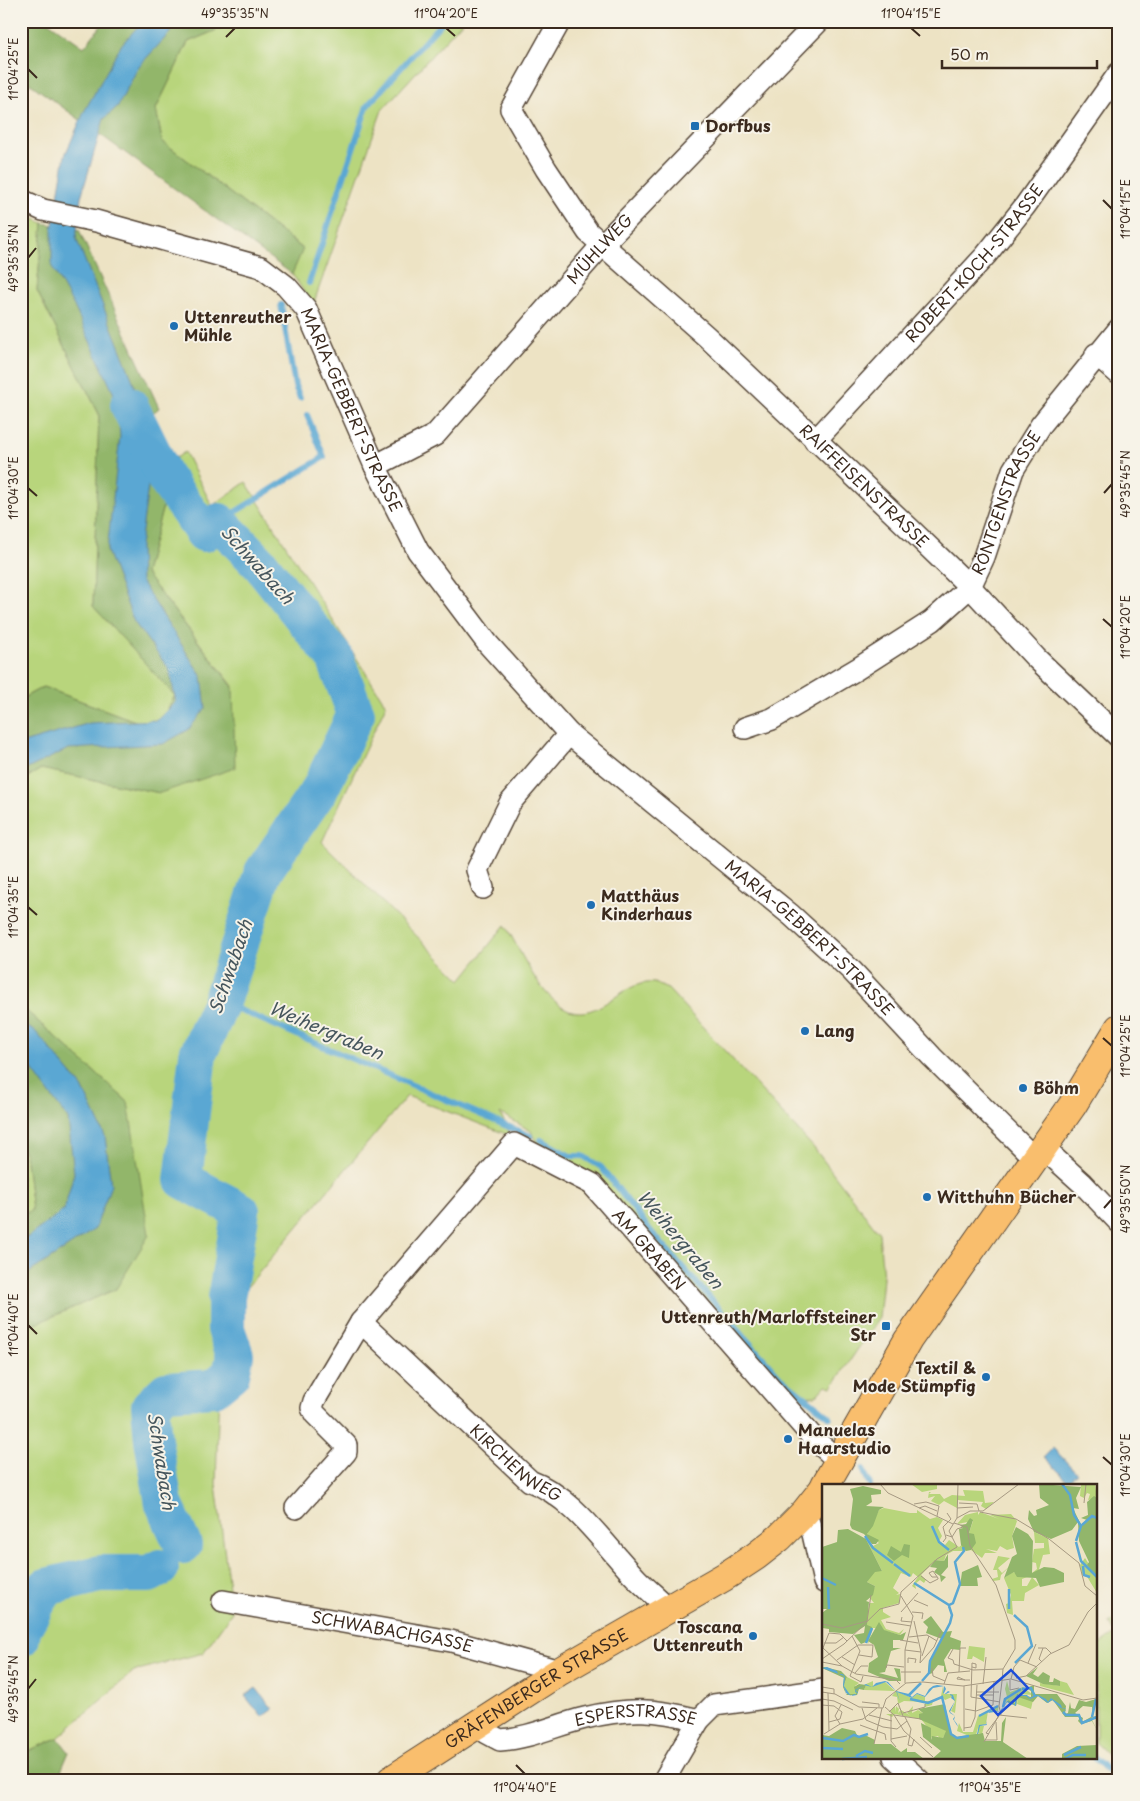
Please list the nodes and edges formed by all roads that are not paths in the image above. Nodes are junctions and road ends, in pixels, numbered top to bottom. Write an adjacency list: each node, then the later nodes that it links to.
1 (560, 21): 5 (street, RAIFFEISENSTRASSE)
2 (818, 21): 5 (street, MÜHLWEG)
3 (1119, 73): 9 (street, ROBERT-KOCH-STRASSE)
4 (21, 200): 10 (street, MARIA-GEBBERT-STRASSE)
5 (603, 244): 9 (street, RAIFFEISENSTRASSE); 10 (street, MÜHLWEG)
6 (1119, 329): 7 (street, RÖNTGENSTRASSE)
7 (1096, 354): 8 (street); 11 (street, RÖNTGENSTRASSE)
8 (1119, 374)
9 (815, 442): 11 (street, RAIFFEISENSTRASSE)
10 (375, 466): 13 (street, MARIA-GEBBERT-STRASSE)
11 (970, 587): 12 (street, RÖNTGENSTRASSE); 14 (street, RAIFFEISENSTRASSE)
12 (745, 728)
13 (569, 734): 15 (street); 17 (street, MARIA-GEBBERT-STRASSE)
14 (1119, 737)
15 (483, 888)
16 (1119, 1028): 17 (main road, GRÄFENBERGER STRASSE)
17 (1038, 1153): 18 (street, MARIA-GEBBERT-STRASSE); 20 (main road, GRÄFENBERGER STRASSE)
18 (1119, 1222)
19 (361, 1322): 20 (street, AM GRABEN); 23 (street); 27 (street, KIRCHENWEG)
20 (840, 1462): 21 (main road, GRÄFENBERGER STRASSE)
21 (826, 1484)
22 (822, 1490): 24 (main road, GRÄFENBERGER STRASSE)
23 (296, 1508)
24 (805, 1512): 25 (street); 27 (main road, GRÄFENBERGER STRASSE)
25 (822, 1573)
26 (223, 1601): 28 (street, SCHWABACHGASSE)
27 (668, 1608): 28 (main road, GRÄFENBERGER STRASSE)
28 (560, 1671): 31 (main road, GRÄFENBERGER STRASSE)
29 (822, 1690): 30 (street, ESPERSTRASSE)
30 (699, 1720): 31 (street, ESPERSTRASSE); 34 (street)
31 (479, 1724): 33 (main road, GRÄFENBERGER STRASSE)
32 (895, 1758): 35 (street)
33 (391, 1780)
34 (664, 1780)
35 (919, 1780)

